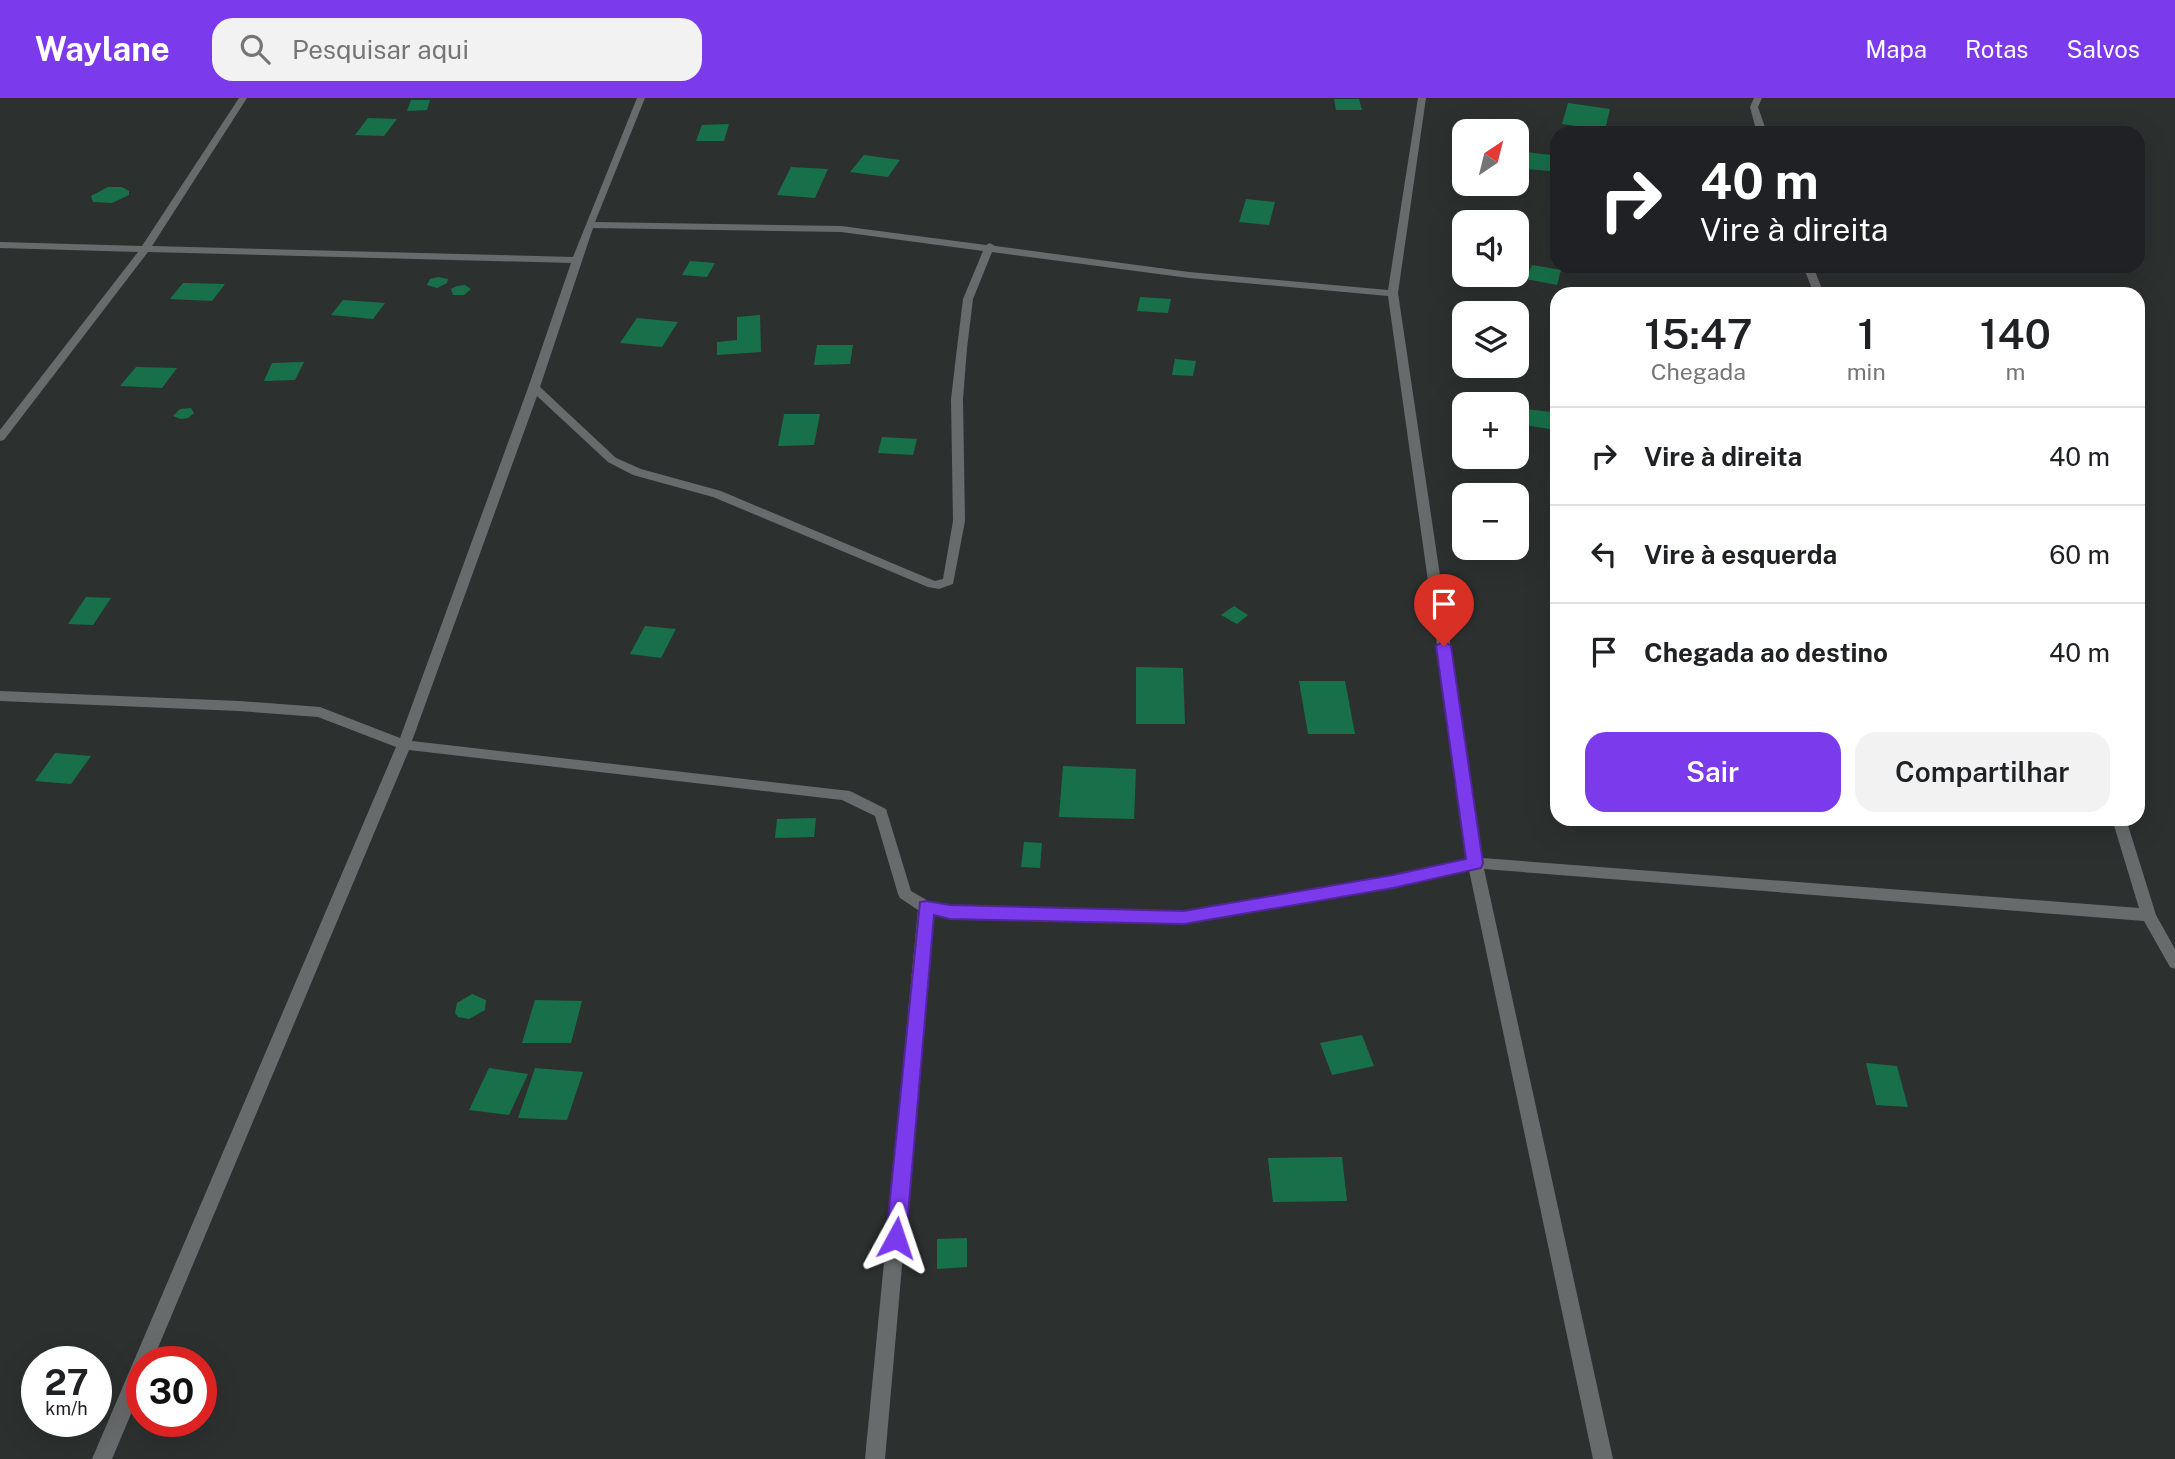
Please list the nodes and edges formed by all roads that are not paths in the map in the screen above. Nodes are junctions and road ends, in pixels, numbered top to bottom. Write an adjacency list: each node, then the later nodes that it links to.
1 (243, 98): 9 (street)
2 (641, 98): 6 (street)
3 (1422, 98): 11 (street)
4 (1758, 98): 5 (street)
5 (1760, 126)
6 (589, 225): 8 (street); 10 (street)
7 (0, 244): 9 (street)
8 (990, 246): 11 (street); 12 (street)
9 (145, 249): 10 (street); 13 (street)
10 (579, 260): 12 (street)
11 (1393, 293): 17 (street)
12 (534, 388): 15 (street)
13 (0, 438)
14 (0, 696): 15 (street)
15 (404, 745): 18 (street); 21 (street)
16 (2121, 826): 19 (street)
17 (1475, 863): 18 (street); 19 (street); 25 (street)
18 (926, 907): 24 (street)
19 (2149, 915): 20 (street)
20 (2175, 963)
21 (151, 1346)
22 (126, 1403): 23 (street)
23 (102, 1459)
24 (876, 1459)
25 (1603, 1459)

